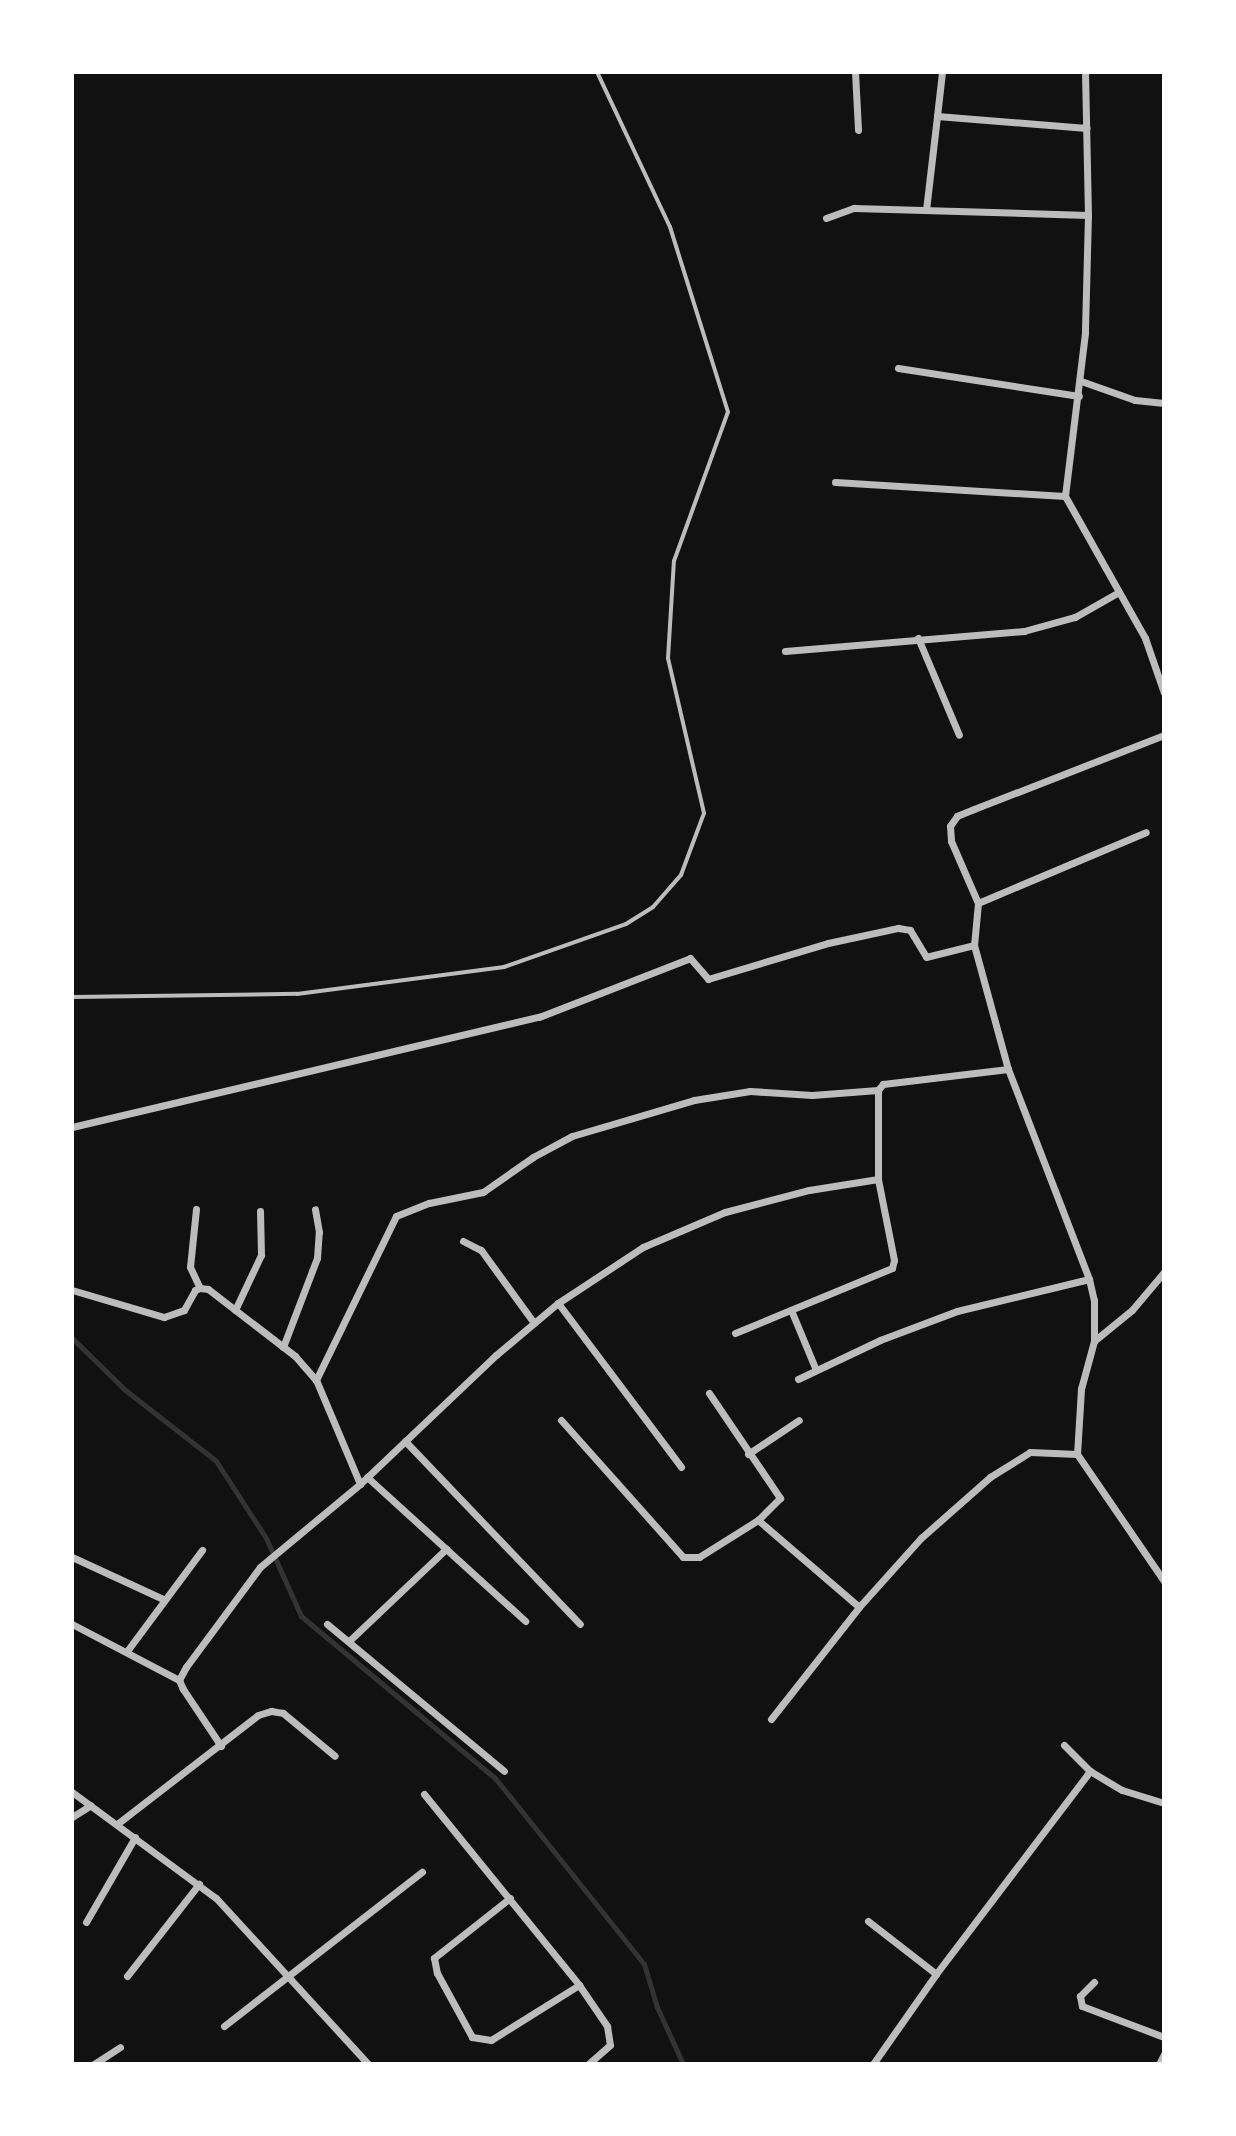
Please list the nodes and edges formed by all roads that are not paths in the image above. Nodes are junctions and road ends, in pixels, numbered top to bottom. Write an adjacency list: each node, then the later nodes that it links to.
1 (597, 72): 26 (lane)
2 (855, 72): 7 (street)
3 (942, 72): 5 (street)
4 (1085, 72): 6 (street)
5 (937, 116): 6 (street); 8 (street)
6 (1087, 128): 9 (street)
7 (858, 130)
8 (926, 210): 9 (street); 10 (street)
9 (1088, 215): 12 (street)
10 (826, 218)
11 (898, 368): 13 (street)
12 (1081, 381): 13 (street); 14 (street)
13 (1079, 396): 16 (street)
14 (1164, 403)
15 (835, 482): 16 (street)
16 (1065, 496): 17 (street)
17 (1117, 593): 18 (street); 20 (street)
18 (918, 638): 19 (street); 21 (street)
19 (785, 651)
20 (1164, 693)
21 (959, 735)
22 (1164, 735): 24 (street)
23 (1146, 832): 24 (street)
24 (978, 903): 25 (street)
25 (974, 945): 27 (street); 29 (street)
26 (72, 997)
27 (1008, 1069): 28 (street); 36 (street)
28 (878, 1090): 30 (street); 48 (street)
29 (72, 1127)
30 (878, 1179): 39 (street); 41 (street)
31 (196, 1209): 37 (street)
32 (315, 1209): 45 (street)
33 (260, 1211): 40 (street)
34 (463, 1241): 42 (street)
35 (1164, 1272): 44 (street)
36 (1089, 1279): 44 (street); 46 (street)
37 (200, 1288): 38 (street); 40 (street)
38 (72, 1290)
39 (558, 1303): 42 (street); 55 (street)
40 (235, 1310): 45 (street)
41 (791, 1310): 43 (street); 46 (street)
42 (534, 1323): 52 (street)
43 (735, 1333)
44 (1094, 1341): 54 (street)
45 (283, 1347): 48 (street)
46 (816, 1370): 47 (street)
47 (798, 1379)
48 (316, 1380): 57 (street)
49 (709, 1393): 53 (street)
50 (561, 1420): 58 (street)
51 (799, 1420): 53 (street)
52 (405, 1441): 56 (street); 68 (street)
53 (748, 1454): 58 (street)
54 (1077, 1454): 62 (street); 64 (street)
55 (681, 1467)
56 (367, 1477): 57 (street); 59 (street)
57 (360, 1484): 71 (street)
58 (758, 1520): 64 (street)
59 (446, 1549): 65 (street); 69 (street)
60 (202, 1550): 63 (street)
61 (72, 1557): 63 (street)
62 (1164, 1581)
63 (165, 1600): 70 (street)
64 (859, 1607): 72 (street)
65 (525, 1621)
66 (72, 1624): 70 (street)
67 (327, 1624): 69 (street)
68 (580, 1624)
69 (349, 1641): 76 (street)
70 (127, 1651): 71 (street)
71 (179, 1680): 74 (street)
72 (771, 1719)
73 (1064, 1745): 77 (street)
74 (221, 1746): 75 (street); 83 (street)
75 (335, 1756)
76 (504, 1771)
77 (1090, 1771): 80 (street); 91 (street)
78 (72, 1792): 81 (street)
79 (424, 1794): 87 (street)
80 (1164, 1803)
81 (91, 1805): 82 (street); 83 (street)
82 (72, 1817)
83 (117, 1824): 84 (street)
84 (135, 1837): 86 (street); 89 (street)
85 (422, 1872): 90 (street)
86 (199, 1884): 90 (street); 92 (street)
87 (510, 1898): 94 (street); 94 (street)
88 (868, 1921): 91 (street)
89 (86, 1922)
90 (288, 1974): 95 (street); 100 (street)
91 (936, 1974): 102 (street)
92 (127, 1976)
93 (1094, 1982): 96 (street)
94 (579, 1985): 101 (street)
95 (224, 2026)
96 (1164, 2037)
97 (120, 2047): 99 (street)
98 (1164, 2054): 103 (street)
99 (94, 2064)
100 (368, 2064)
101 (588, 2064)
102 (873, 2064)
103 (1159, 2064)

